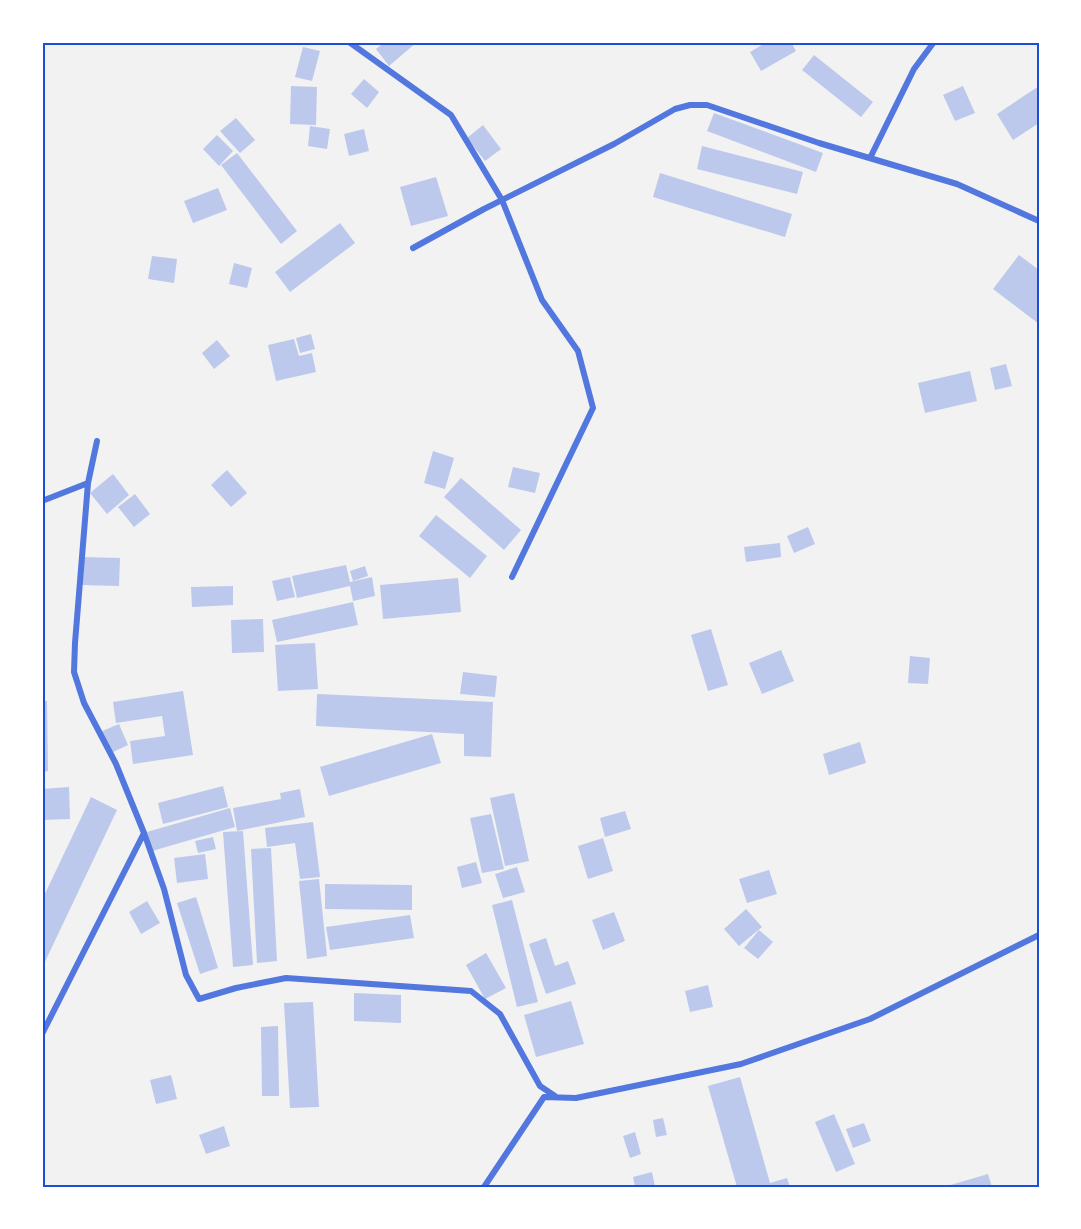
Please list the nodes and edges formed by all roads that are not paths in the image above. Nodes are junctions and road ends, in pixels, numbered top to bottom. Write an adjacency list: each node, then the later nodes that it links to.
1 (349, 42): 4 (street)
2 (933, 42): 3 (street)
3 (870, 158): 4 (street); 5 (street)
4 (502, 200): 6 (street); 10 (street)
5 (1039, 221)
6 (413, 248)
7 (97, 441): 8 (street)
8 (88, 483): 9 (street); 11 (street)
9 (42, 501)
10 (513, 577)
11 (144, 833): 13 (street); 14 (street)
12 (1039, 935): 14 (street)
13 (42, 1034)
14 (555, 1096): 15 (street)
15 (484, 1187)

